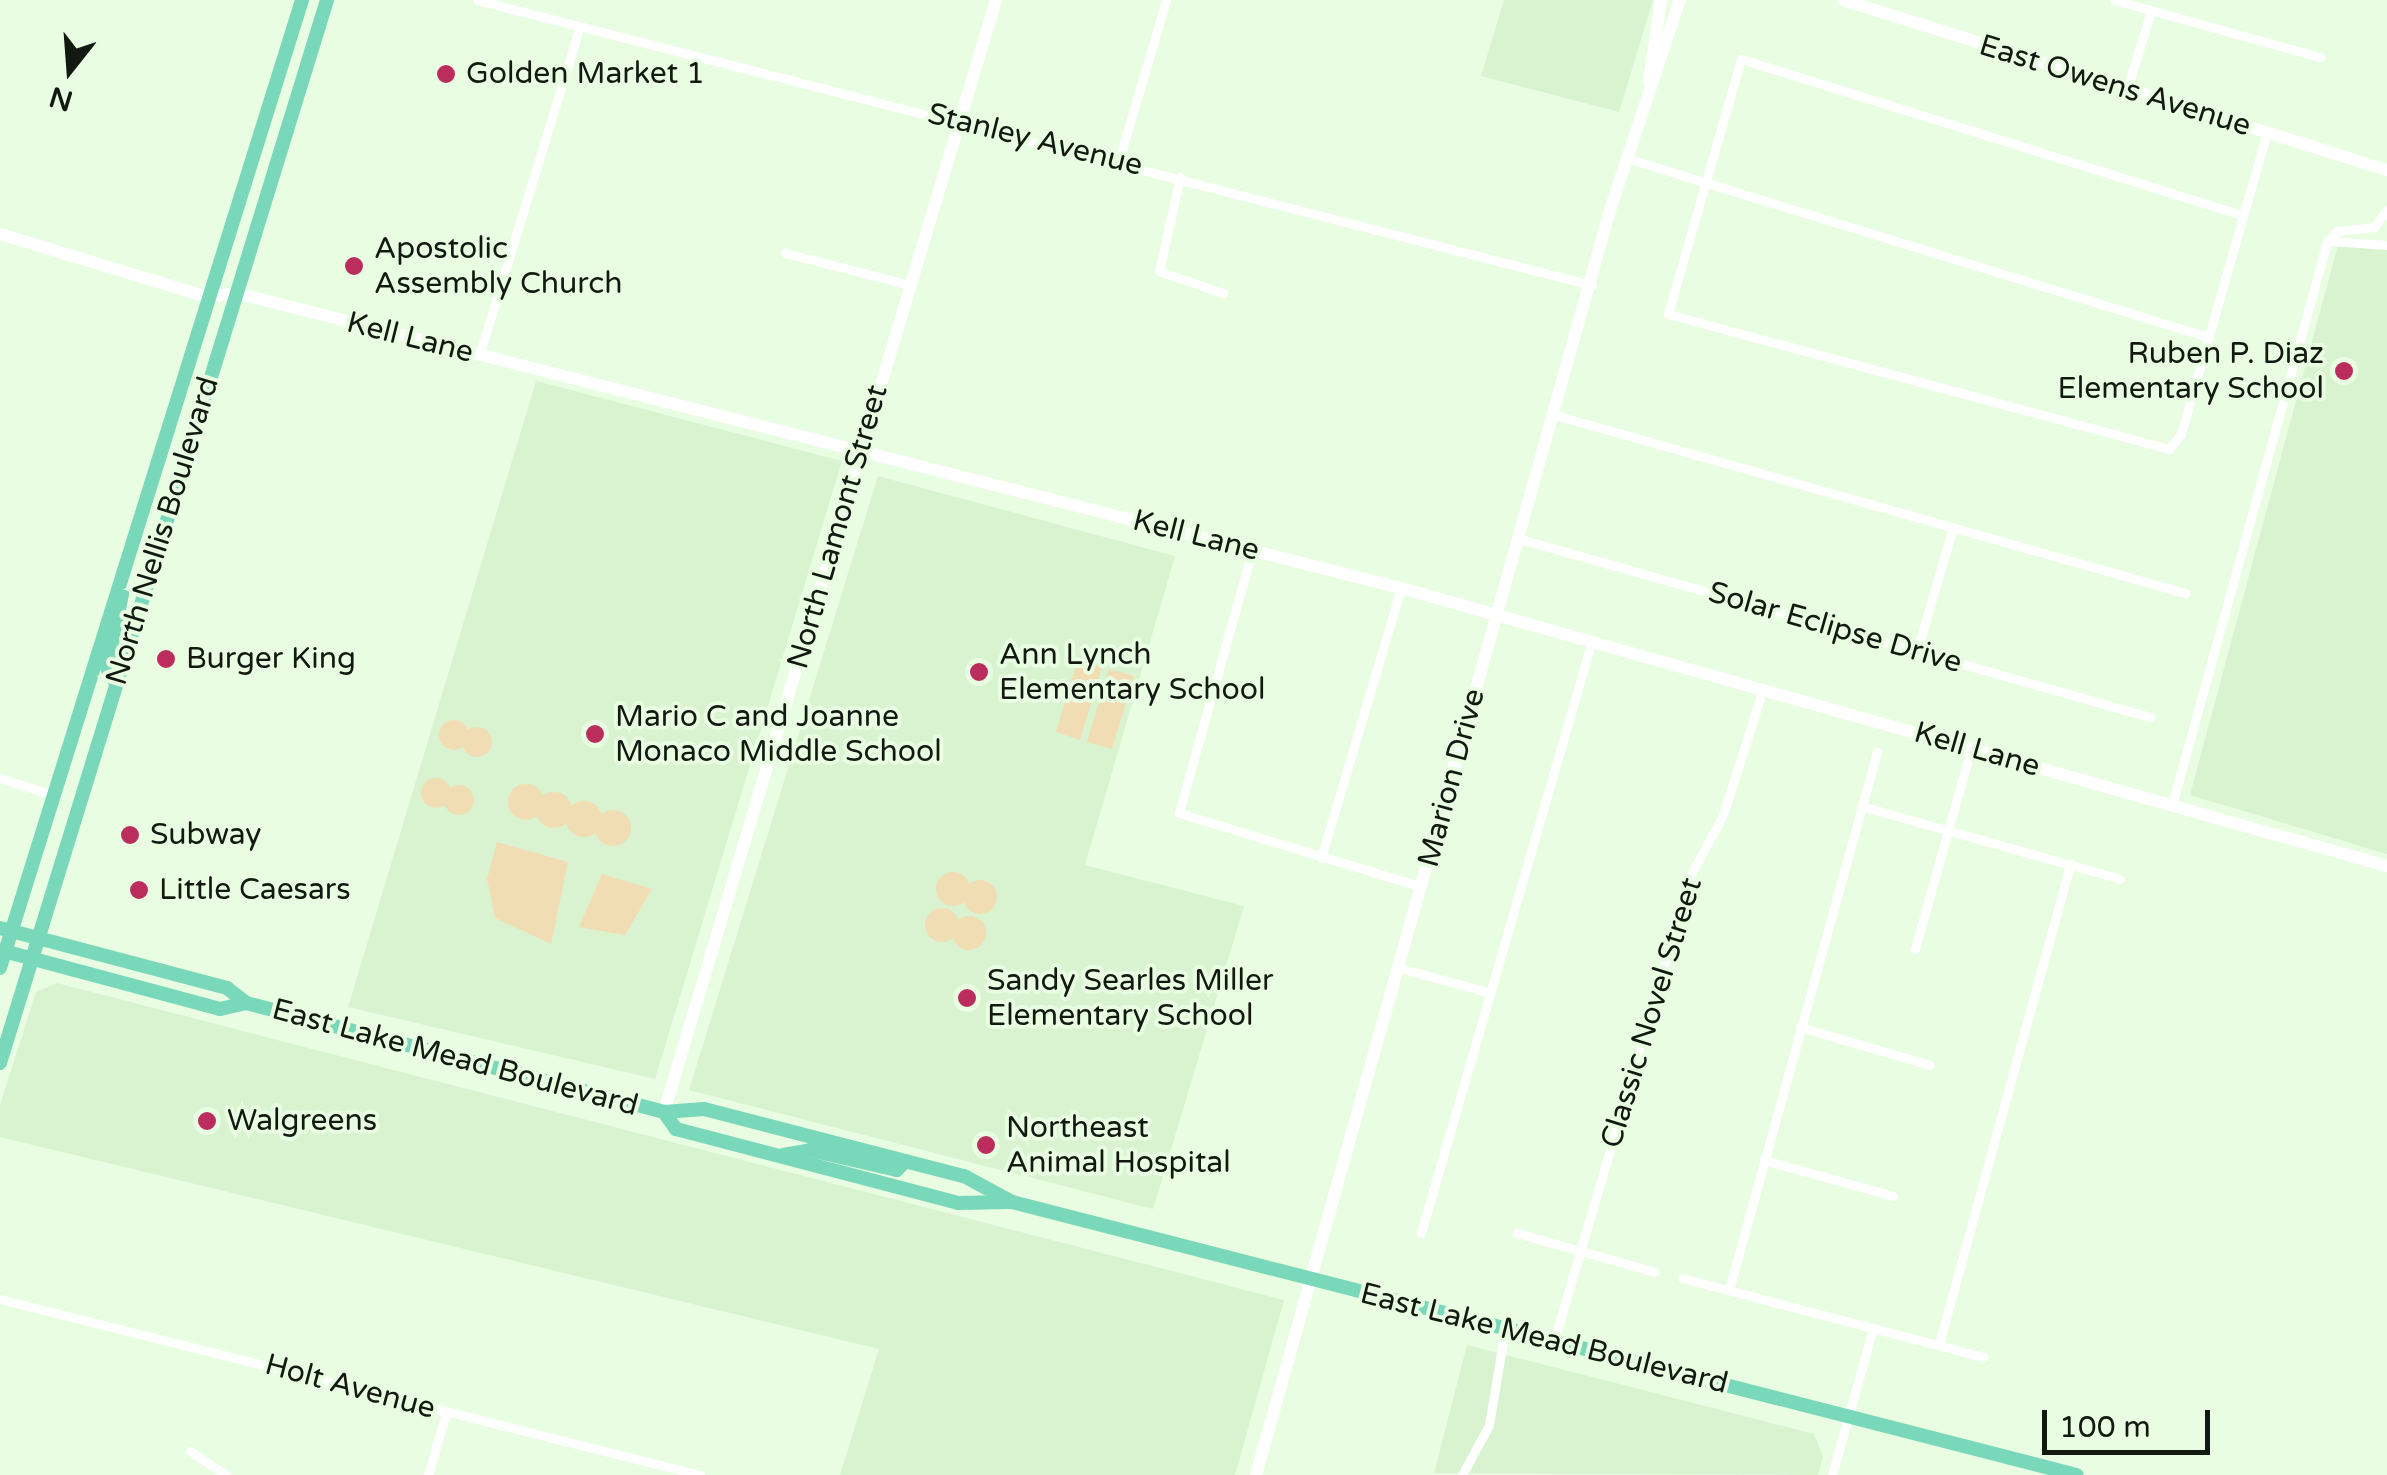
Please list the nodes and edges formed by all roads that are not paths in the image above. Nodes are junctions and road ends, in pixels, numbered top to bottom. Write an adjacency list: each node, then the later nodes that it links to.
1 (302, 0): 34 (main road, North Nellis Boulevard)
2 (327, 0): 32 (main road, North Nellis Boulevard)
3 (478, 0): 13 (street, Stanley Avenue)
4 (996, 0): 17 (street, North Lamont Street)
5 (1166, 0): 20 (street)
6 (1661, 0): 15 (street, Marion Drive)
7 (1680, 0): 15 (street, Marion Drive)
8 (1843, 0): 12 (street, East Owens Avenue)
9 (1897, 0): 12 (street)
10 (2114, 0): 11 (street)
11 (2151, 12): 14 (street); 16 (street)
12 (1892, 16): 16 (street, East Owens Avenue)
13 (579, 28): 17 (street, Stanley Avenue); 36 (street)
14 (2320, 56)
15 (1648, 81): 19 (street, Marion Drive)
16 (2127, 89): 18 (street, East Owens Avenue)
17 (960, 121): 20 (street, Stanley Avenue); 30 (street, North Lamont Street)
18 (2267, 133): 21 (street, East Owens Avenue); 25 (street)
19 (1626, 158): 23 (street); 31 (street, Marion Drive)
20 (1120, 160): 22 (street, Stanley Avenue)
21 (2387, 170)
22 (1180, 177): 31 (street, Stanley Avenue); 33 (street)
23 (1706, 181): 25 (street); 35 (street); 35 (street)
24 (2387, 210): 27 (street)
25 (2242, 215): 35 (street)
26 (0, 234): 34 (street, Kell Lane)
27 (2327, 242): 28 (street); 55 (street)
28 (2387, 244)
29 (785, 253): 30 (street)
30 (911, 285): 38 (street, North Lamont Street)
31 (1592, 285): 37 (street, Marion Drive)
32 (236, 293): 34 (street, Kell Lane); 36 (street, Kell Lane); 48 (main road, North Nellis Boulevard)
33 (1224, 293)
34 (208, 298): 42 (main road, North Nellis Boulevard)
35 (2208, 337)
36 (478, 356): 38 (street, Kell Lane)
37 (1555, 416): 39 (street); 40 (street, Marion Drive)
38 (860, 452): 41 (street, Kell Lane); 75 (street, North Lamont Street)
39 (1953, 527): 44 (street); 47 (street)
40 (1520, 539): 45 (street, Marion Drive); 47 (street, Solar Eclipse Drive)
41 (1252, 551): 43 (street, Kell Lane); 58 (street)
42 (122, 578): 48 (main road); 54 (main road, North Nellis Boulevard)
43 (1401, 588): 45 (street, Kell Lane); 58 (street)
44 (2185, 593)
45 (1497, 615): 46 (street, Kell Lane); 62 (street, Marion Drive)
46 (1592, 640): 49 (street, Kell Lane); 70 (street)
47 (1918, 651): 50 (street, Solar Eclipse Drive)
48 (116, 684): 64 (main road, North Nellis Boulevard)
49 (1763, 689): 51 (street, Kell Lane); 83 (street, Classic Novel Street)
50 (2150, 718)
51 (1971, 748): 55 (street, Kell Lane); 57 (street)
52 (1877, 752): 56 (street)
53 (0, 778): 54 (street)
54 (53, 795): 63 (main road, North Nellis Boulevard)
55 (2172, 805): 60 (street, Kell Lane)
56 (1861, 806): 57 (street); 72 (street)
57 (1947, 830): 59 (street); 65 (street)
58 (1321, 858): 62 (street)
59 (2070, 864): 61 (street); 92 (street)
60 (2387, 866)
61 (2120, 879)
62 (1422, 887): 69 (street, Marion Drive)
63 (6, 929): 64 (main road, East Lake Mead Boulevard); 66 (main road, North Nellis Boulevard)
64 (37, 938): 67 (main road, North Nellis Boulevard); 71 (main road, East Lake Mead Boulevard)
65 (1914, 949)
66 (2, 950): 67 (main road, East Lake Mead Boulevard); 68 (main road, North Nellis Boulevard)
67 (31, 959): 71 (main road, East Lake Mead Boulevard); 73 (main road, North Nellis Boulevard)
68 (0, 968)
69 (1400, 968): 70 (street); 86 (street, Marion Drive)
70 (1491, 993): 82 (street)
71 (246, 1003): 75 (main road, East Lake Mead Boulevard)
72 (1800, 1027): 74 (street); 77 (street)
73 (0, 1063)
74 (1930, 1065)
75 (664, 1112): 76 (main road, East Lake Mead Boulevard); 78 (main road, East Lake Mead Boulevard)
76 (777, 1156): 78 (main road); 80 (main road, East Lake Mead Boulevard)
77 (1764, 1160): 79 (street); 87 (street)
78 (905, 1161): 80 (main road, East Lake Mead Boulevard)
79 (1893, 1196)
80 (1012, 1202): 86 (main road, East Lake Mead Boulevard)
81 (1517, 1233): 83 (street)
82 (1421, 1234)
83 (1577, 1250): 84 (street); 91 (street, Classic Novel Street)
84 (1656, 1272)
85 (1682, 1278): 87 (street)
86 (1312, 1280): 90 (main road, East Lake Mead Boulevard); 100 (street, Marion Drive)
87 (1729, 1290): 89 (street)
88 (0, 1299): 94 (street, Holt Avenue)
89 (1873, 1328): 92 (street); 95 (street)
90 (1505, 1329): 91 (main road, East Lake Mead Boulevard); 101 (street)
91 (1554, 1342): 95 (main road, East Lake Mead Boulevard)
92 (1939, 1344): 93 (street)
93 (1984, 1357)
94 (446, 1413): 98 (street); 99 (street, Holt Avenue)
95 (1850, 1417): 102 (street); 103 (main road, East Lake Mead Boulevard)
96 (190, 1451): 97 (street)
97 (226, 1475)
98 (428, 1475)
99 (700, 1475)
100 (1256, 1475)
101 (1462, 1475)
102 (1832, 1475)
103 (2077, 1475)

